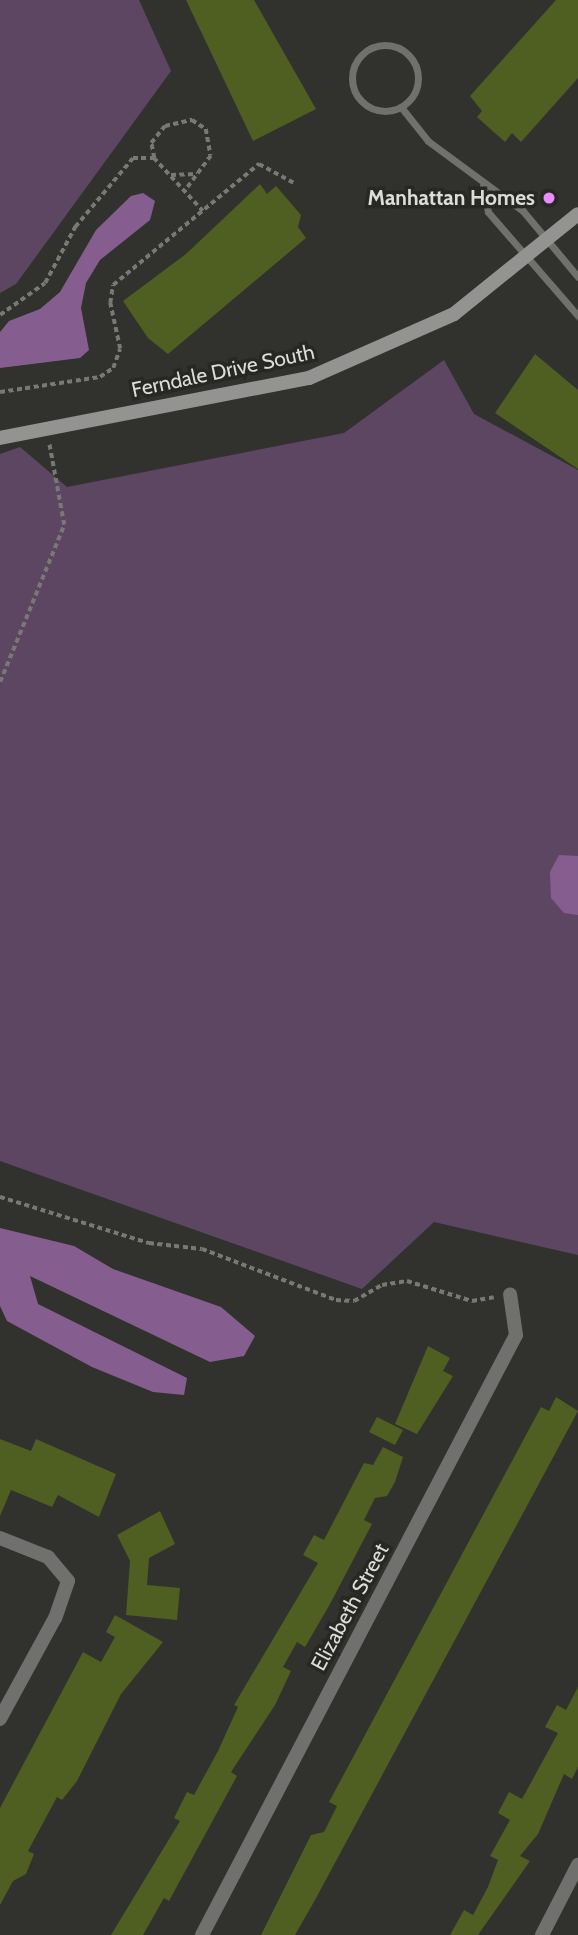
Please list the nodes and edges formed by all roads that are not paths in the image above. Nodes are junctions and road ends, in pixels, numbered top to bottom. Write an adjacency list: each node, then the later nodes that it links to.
1 (401, 107): 1 (lane); 2 (lane)
2 (484, 186): 4 (lane); 5 (lane)
3 (578, 214): 4 (main road, Ferndale Drive South)
4 (547, 241): 5 (main road, Ferndale Drive South); 6 (lane)
5 (527, 258): 7 (lane); 8 (main road, Ferndale Drive South)
6 (578, 277)
7 (578, 316)
8 (0, 438)
9 (510, 1294): 13 (street, Elizabeth Street)
10 (0, 1538): 11 (street)
11 (0, 1719)
12 (578, 1865): 14 (street)
13 (202, 1935)
14 (542, 1935)

